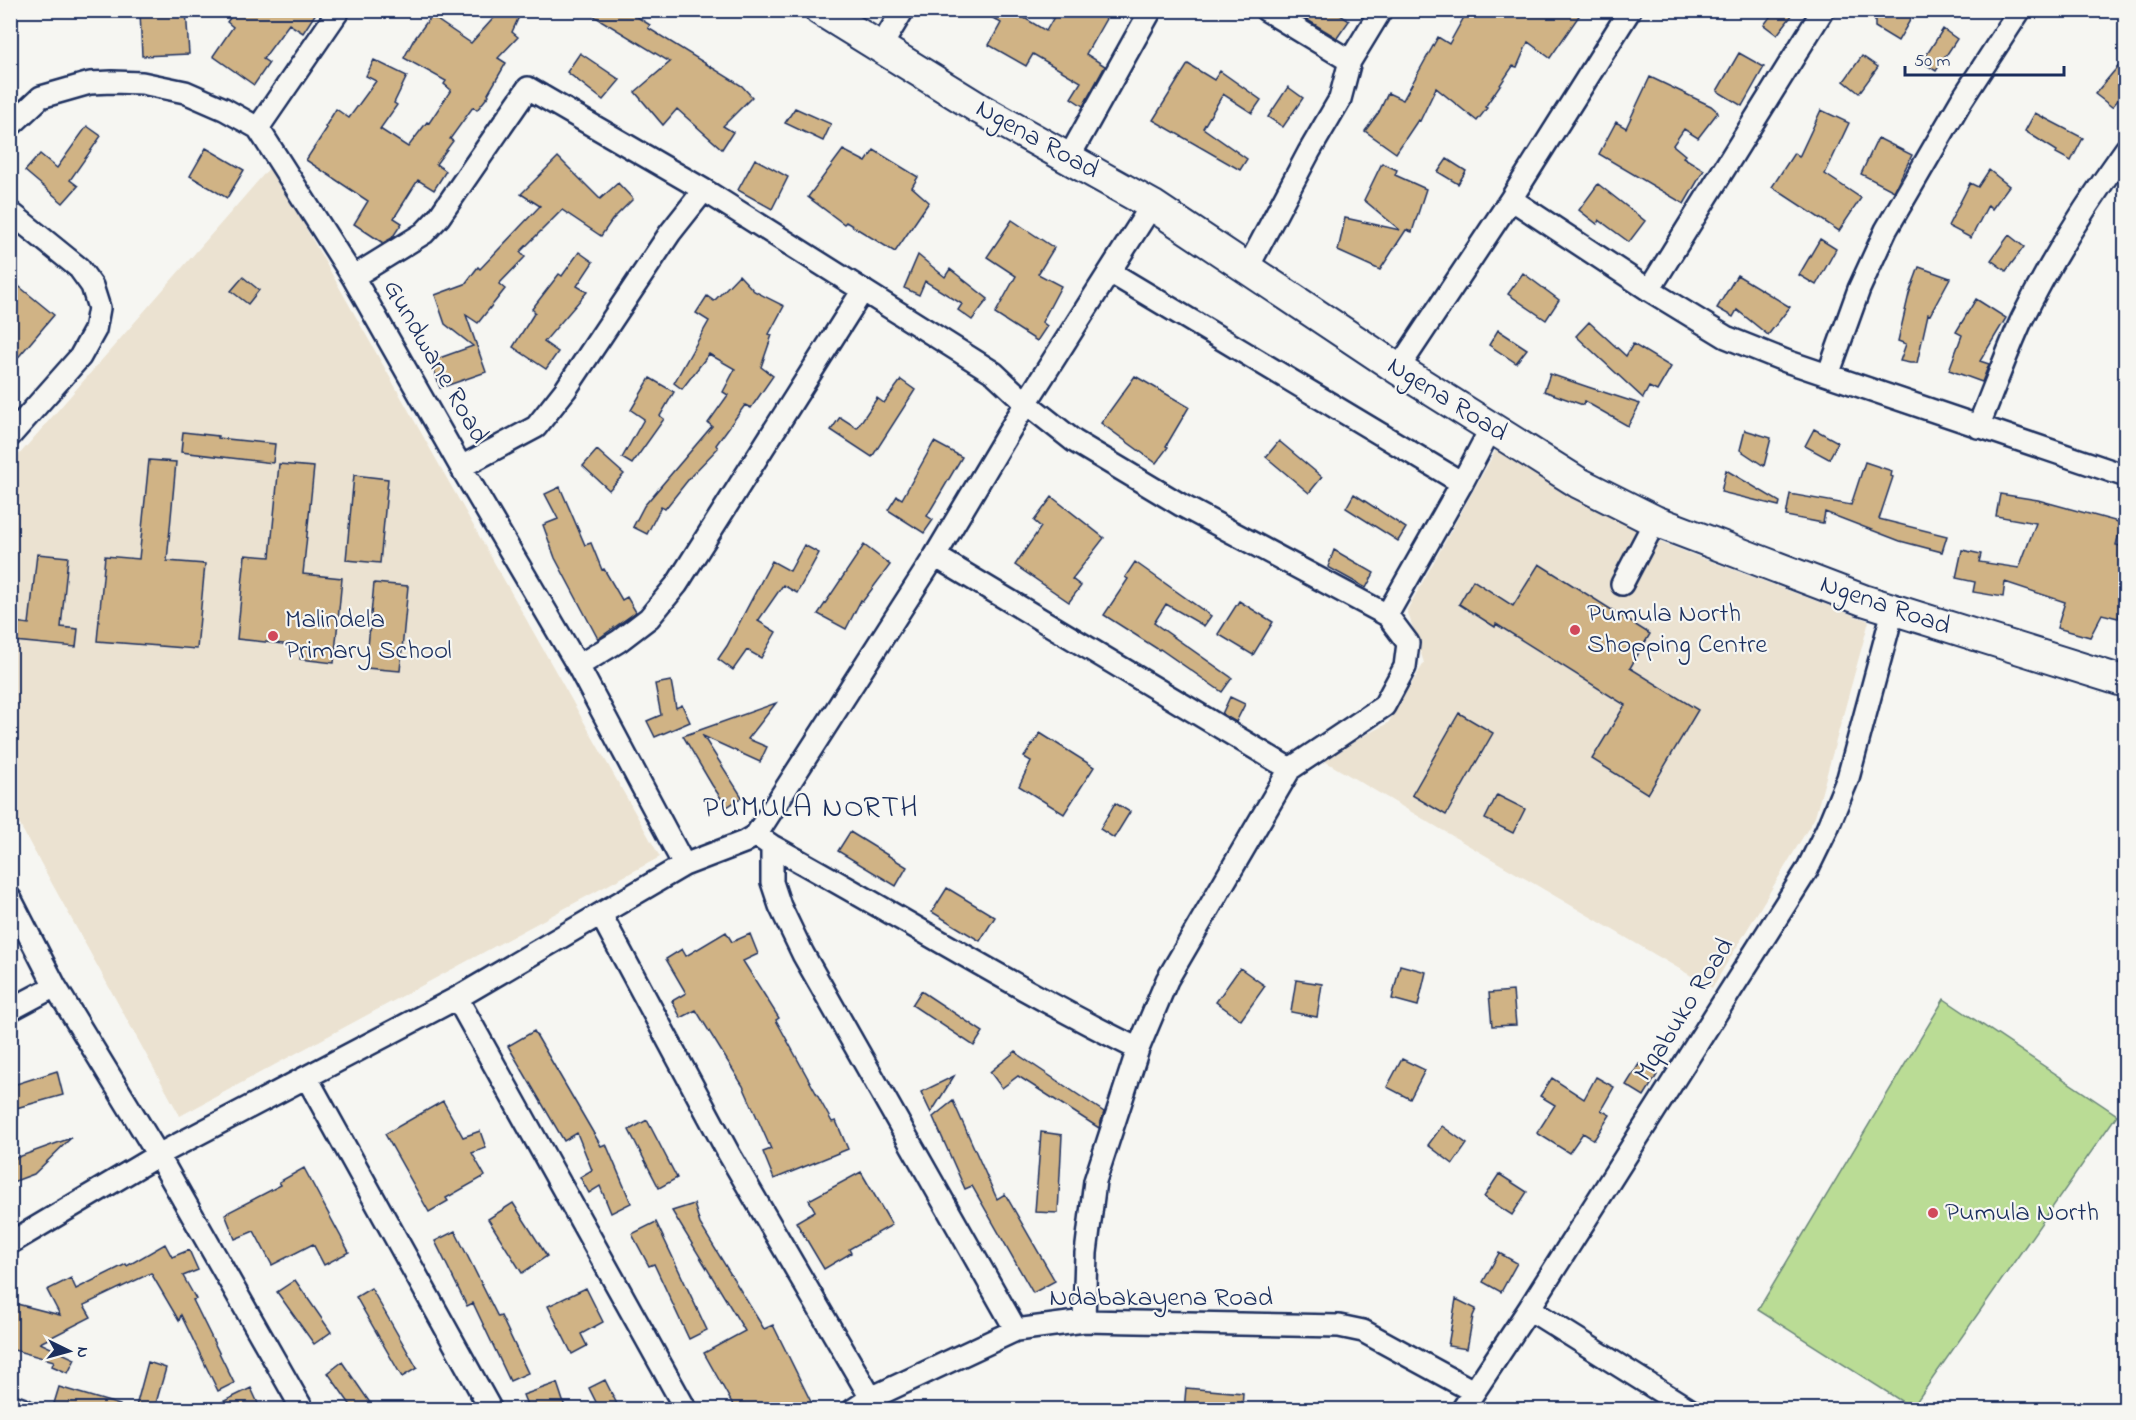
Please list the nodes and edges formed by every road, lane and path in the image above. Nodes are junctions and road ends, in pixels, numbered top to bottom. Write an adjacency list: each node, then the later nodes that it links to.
1 (339, 10): 13 (street)
2 (820, 10): 10 (street, Ngena Road)
3 (903, 10): 10 (street)
4 (1151, 10): 15 (street)
5 (1266, 10): 11 (street)
6 (1381, 10): 11 (street)
7 (1630, 10): 17 (street)
8 (1823, 10): 24 (street)
9 (2020, 10): 26 (street)
10 (880, 48): 15 (street, Ngena Road)
11 (1350, 61): 20 (street)
12 (10, 126): 13 (street, Gundwane Road)
13 (258, 129): 22 (street, Gundwane Road)
14 (2126, 149): 28 (street)
15 (1069, 158): 18 (street, Ngena Road)
16 (704, 190): 22 (street); 23 (street); 31 (street)
17 (1511, 198): 24 (street); 25 (street)
18 (1152, 205): 20 (street, Ngena Road); 21 (street)
19 (10, 212): 30 (street)
20 (1247, 269): 25 (street, Ngena Road)
21 (1110, 272): 27 (street); 33 (street)
22 (353, 277): 31 (street, Gundwane Road)
23 (863, 290): 27 (street); 39 (street)
24 (1649, 290): 26 (street)
25 (1398, 369): 29 (street, Ngena Road)
26 (1828, 375): 28 (street)
27 (1026, 404): 35 (street); 38 (street)
28 (1978, 427): 32 (street)
29 (1491, 428): 33 (street); 34 (street, Ngena Road)
30 (10, 436)
31 (461, 467): 39 (street, Gundwane Road)
32 (2126, 476)
33 (1462, 483): 38 (street)
34 (1655, 521): 36 (street); 37 (street, Ngena Road)
35 (935, 556): 41 (street); 42 (street)
36 (1622, 584)
37 (1893, 610): 40 (street, Ngena Road); 53 (street, Mqabuko Road)
38 (1387, 615): 41 (street)
39 (578, 666): 43 (street, Gundwane Road)
40 (2126, 682)
41 (1290, 769): 49 (street)
42 (764, 841): 43 (street); 49 (street); 55 (street)
43 (684, 865): 45 (street)
44 (10, 898): 46 (street)
45 (601, 915): 47 (street); 57 (street)
46 (55, 986): 48 (street); 51 (street)
47 (457, 999): 50 (street); 62 (street)
48 (10, 1010)
49 (1138, 1049): 54 (street)
50 (308, 1078): 51 (street); 61 (street)
51 (158, 1155): 52 (street); 60 (street)
52 (10, 1243)
53 (1529, 1309): 56 (street, Mqabuko Road); 64 (street)
54 (1084, 1321): 55 (street, Ndabakayena Road); 56 (street, Ndabakayena Road)
55 (1016, 1330): 57 (street, Ndabakayena Road)
56 (1473, 1391): 63 (street, Mqabuko Road)
57 (862, 1404)
58 (10, 1405): 59 (street)
59 (24, 1410)
60 (303, 1410)
61 (490, 1410)
62 (686, 1410)
63 (1462, 1410)
64 (1690, 1410)

